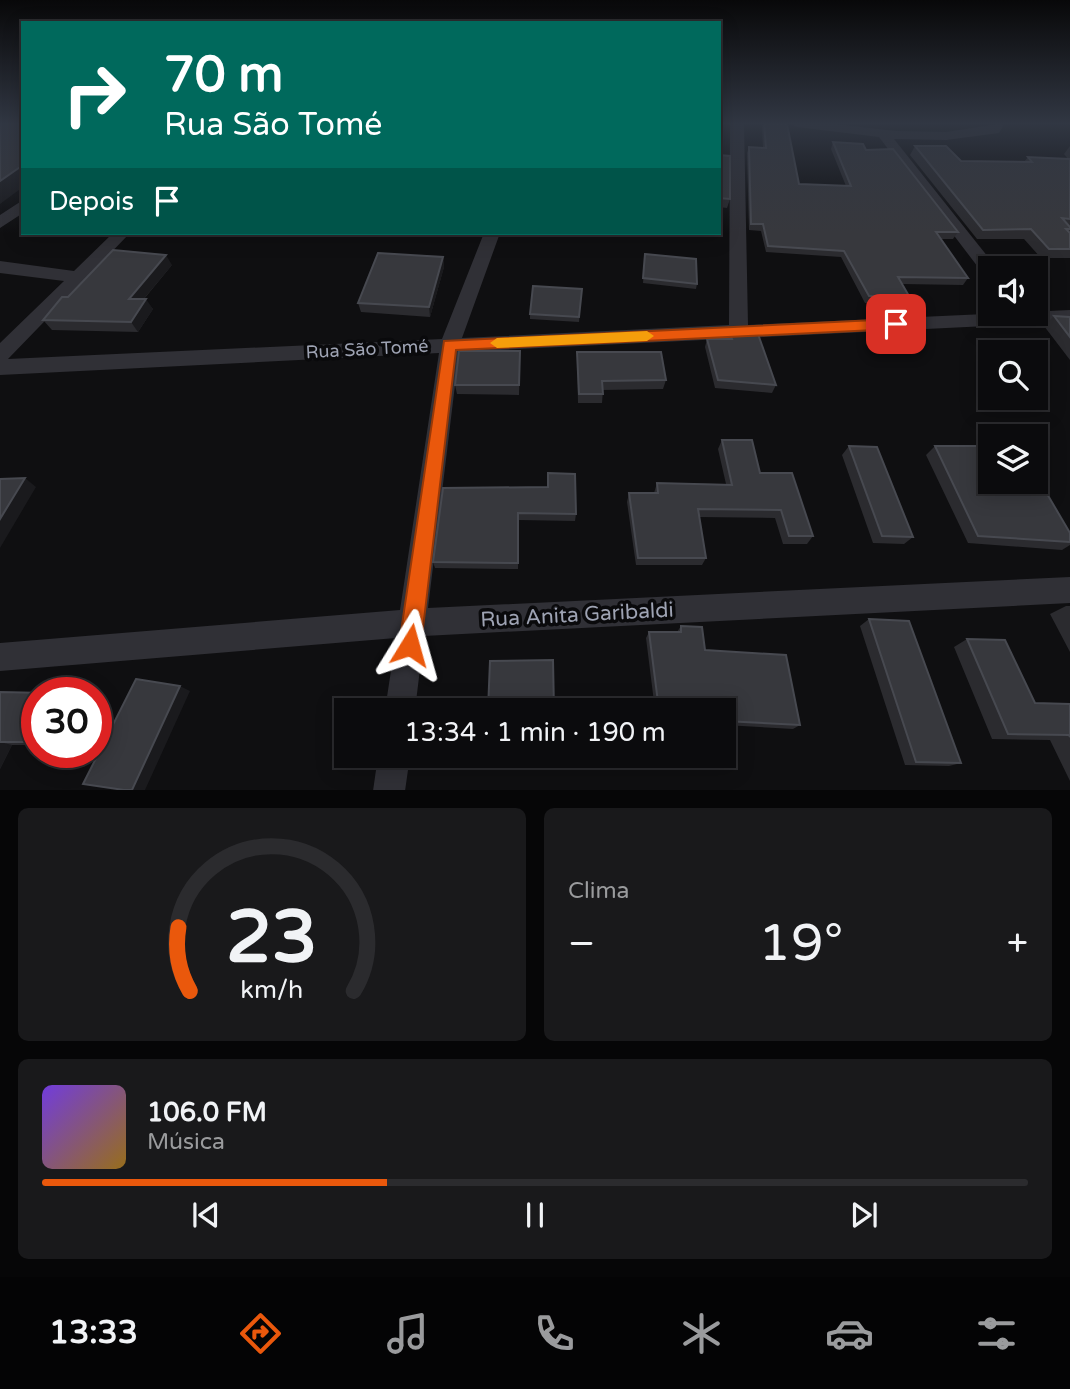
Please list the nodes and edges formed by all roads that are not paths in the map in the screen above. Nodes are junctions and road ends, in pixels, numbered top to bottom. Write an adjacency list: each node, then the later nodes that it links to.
1 (737, 160): 13 (street)
2 (904, 160): 7 (street)
3 (21, 206): 4 (street)
4 (0, 222)
5 (120, 235): 9 (street)
6 (491, 235): 14 (street)
7 (978, 256)
8 (0, 267): 9 (street)
9 (76, 277): 15 (street)
10 (1048, 316): 11 (street, Rua São Tomé)
11 (1070, 316)
12 (978, 318): 13 (street, Rua São Tomé)
13 (739, 332): 14 (street, Rua São Tomé)
14 (450, 345): 16 (street, Rua São Tomé); 18 (street)
15 (0, 355)
16 (0, 367)
17 (1070, 590): 18 (street, Rua Anita Garibaldi)
18 (413, 623): 19 (street, Rua Anita Garibaldi); 20 (street)
19 (0, 657)
20 (402, 698)
21 (392, 768): 22 (street)
22 (389, 790)

